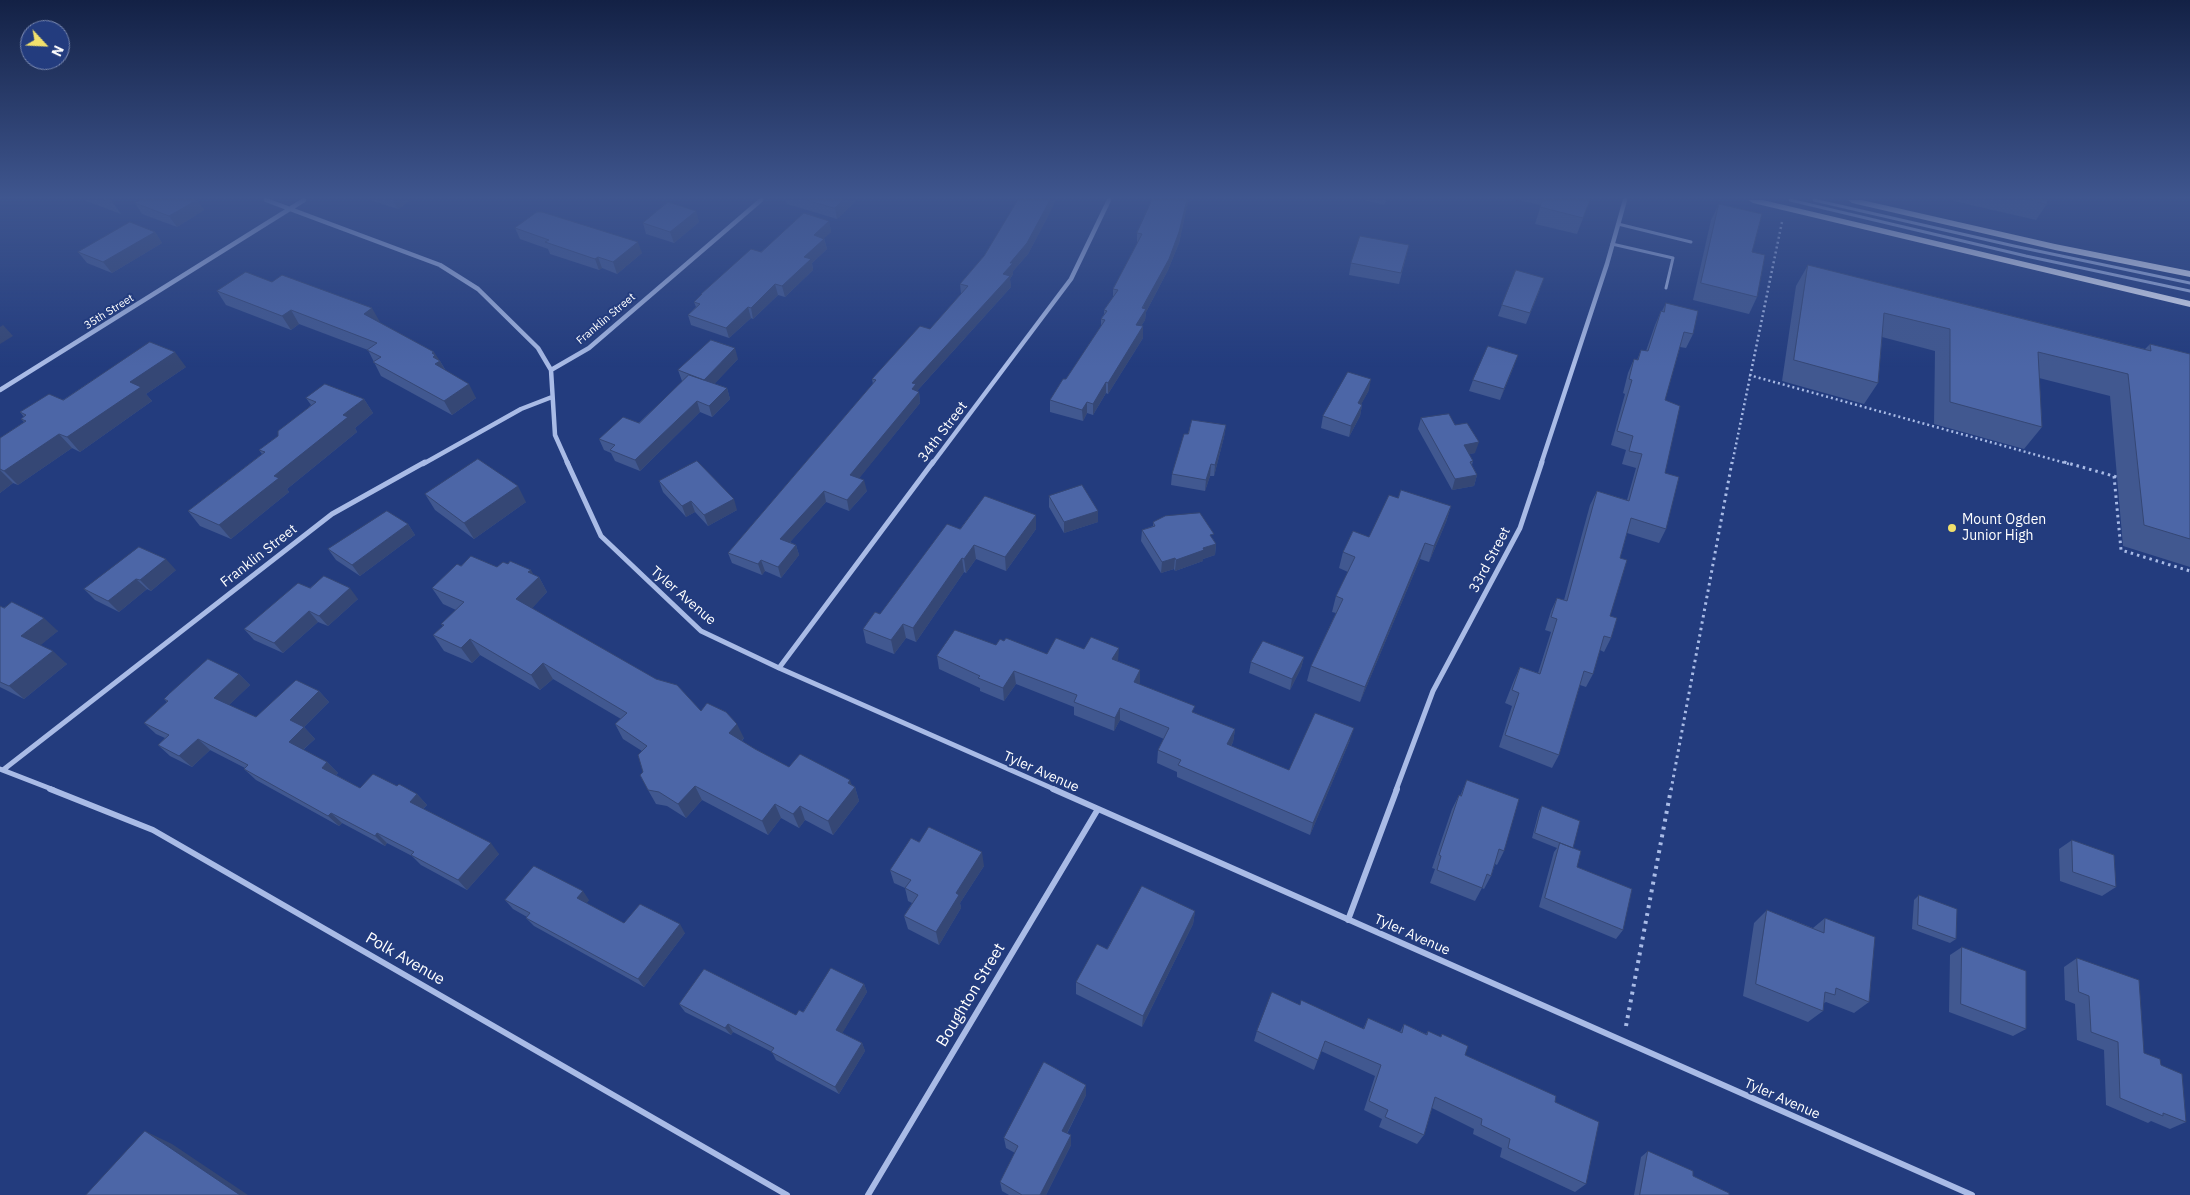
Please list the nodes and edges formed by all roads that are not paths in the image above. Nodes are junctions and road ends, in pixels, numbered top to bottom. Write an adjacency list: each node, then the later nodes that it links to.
1 (215, 256): 17 (street, 35th Street)
2 (416, 256): 16 (street, Tyler Avenue)
3 (696, 256): 16 (street, Franklin Street)
4 (1083, 256): 19 (street, 34th Street)
5 (1608, 256): 22 (street, 33rd Street)
6 (1663, 256): 13 (lane)
7 (1987, 256): 15 (main road)
8 (2025, 256): 14 (lane)
9 (2060, 256): 12 (lane)
10 (2099, 256): 11 (main road)
11 (2190, 274)
12 (2190, 283)
13 (1666, 288)
14 (2190, 290)
15 (2190, 304)
16 (551, 370): 18 (street, Tyler Avenue)
17 (0, 390)
18 (552, 397): 19 (street, Tyler Avenue); 20 (street, Franklin Street)
19 (779, 668): 21 (street, Tyler Avenue)
20 (1, 770): 23 (street, Polk Avenue)
21 (1098, 809): 22 (street, Tyler Avenue); 24 (street, Boughton Street)
22 (1348, 920): 25 (street, Tyler Avenue)
23 (787, 1195)
24 (868, 1195)
25 (1972, 1195)

